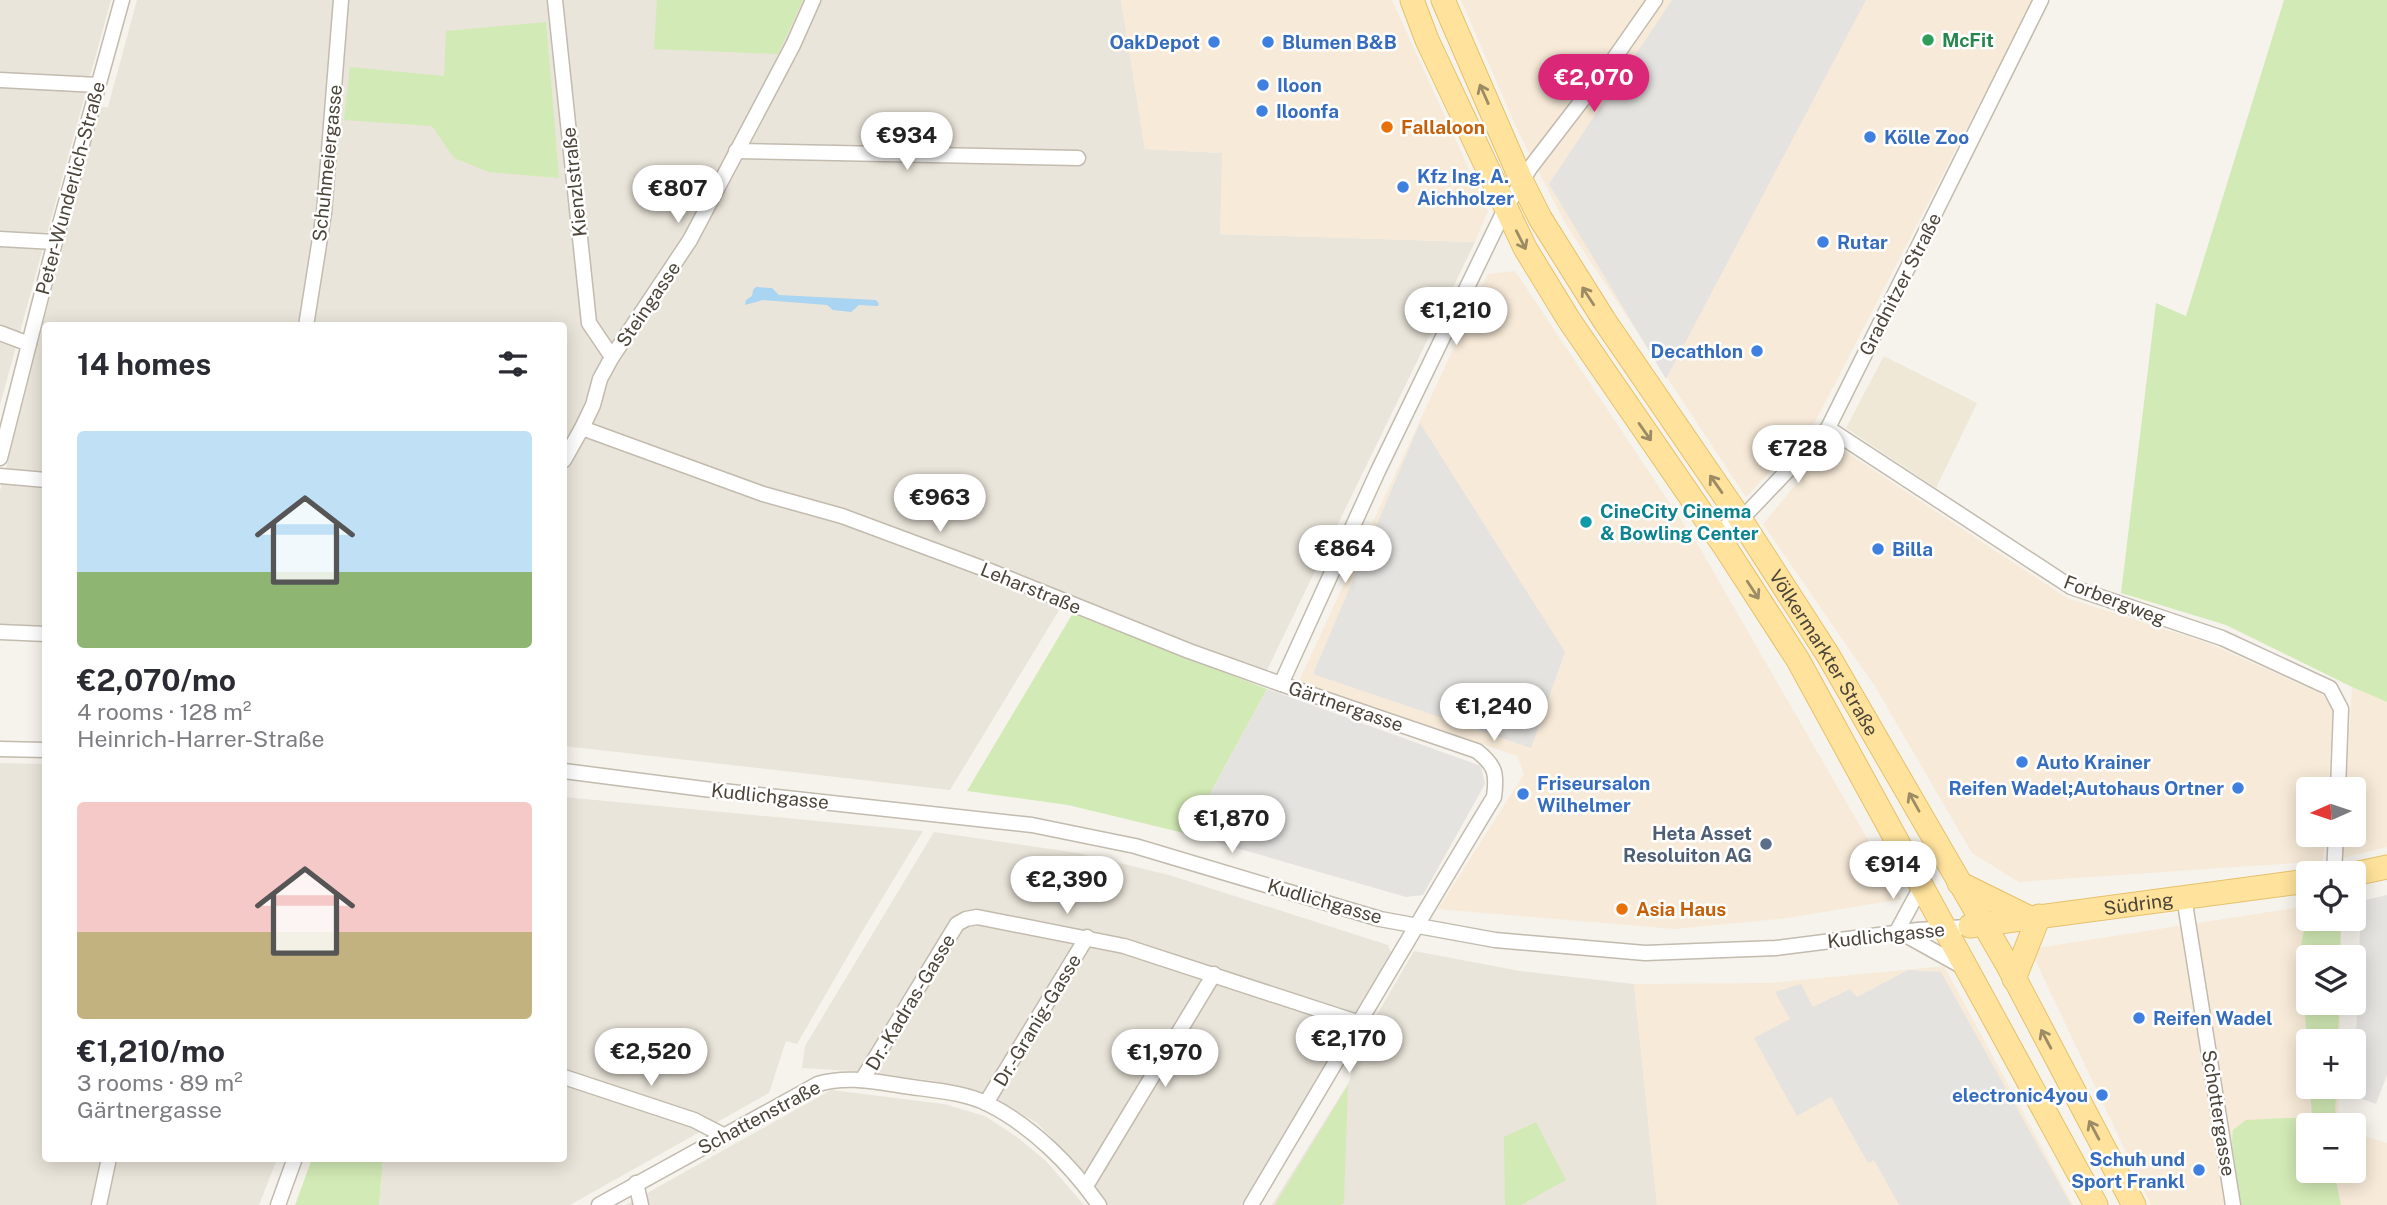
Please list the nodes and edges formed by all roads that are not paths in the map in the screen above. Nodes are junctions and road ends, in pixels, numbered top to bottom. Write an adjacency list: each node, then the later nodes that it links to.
1 (122, 0): 10 (street, Peter-Wunderlich-Straße)
2 (341, 0): 17 (street, Schuhmeiergasse)
3 (555, 0): 20 (street, Kienzlstraße)
4 (813, 0): 11 (street, Steingasse)
5 (1412, 0): 14 (main road, Völkermarkter Straße)
6 (1443, 0): 13 (main road, Völkermarkter Straße, one-way to 6)
7 (1655, 0): 13 (street, Gärtnergasse)
8 (2041, 0): 22 (street, Gradnitzer Straße)
9 (0, 80): 10 (street)
10 (98, 85): 16 (street, Peter-Wunderlich-Straße)
11 (736, 151): 12 (street); 20 (street, Steingasse)
12 (1078, 158)
13 (1522, 182): 14 (street, Gärtnergasse); 27 (main road, Völkermarkter Straße, one-way to 13)
14 (1505, 209): 28 (main road, Völkermarkter Straße, one-way to 28); 31 (street, Gärtnergasse)
15 (0, 239): 16 (street)
16 (55, 242): 19 (street, Peter-Wunderlich-Straße)
17 (307, 322)
18 (0, 334): 19 (street)
19 (29, 344): 24 (street, Peter-Wunderlich-Straße)
20 (612, 357): 21 (street, Steingasse)
21 (582, 428): 23 (street, Steingasse); 31 (street, Leharstraße)
22 (1828, 428): 27 (street, Gradnitzer Straße); 35 (street, Forbergweg)
23 (567, 455)
24 (0, 458)
25 (0, 476): 26 (street)
26 (42, 480)
27 (1740, 517): 28 (street, Gradnitzer Straße); 38 (main road, Völkermarkter Straße, one-way to 27)
28 (1715, 534): 40 (main road, Völkermarkter Straße, one-way to 40)
29 (0, 632): 30 (street)
30 (42, 634)
31 (1281, 684): 43 (street, Gärtnergasse)
32 (0, 749): 33 (street)
33 (42, 750)
34 (567, 771): 43 (street, Kudlichgasse)
35 (2338, 777)
36 (2387, 867): 37 (main road)
37 (2366, 871)
38 (1959, 883): 42 (main road); 44 (main road); 49 (main road, Völkermarkter Straße)
39 (2296, 883): 41 (main road, Südring)
40 (1922, 885): 45 (street); 47 (main road, Völkermarkter Straße)
41 (2184, 897): 42 (main road, Südring); 67 (street, Schottergasse)
42 (2034, 917): 44 (main road, Südring); 49 (main road)
43 (1416, 926): 45 (street, Kudlichgasse); 50 (street)
44 (1967, 927): 45 (street, Kudlichgasse); 47 (main road)
45 (1898, 933): 47 (street)
46 (1087, 937): 48 (street, Dr.-Kadras-Gasse); 52 (street, Dr.-Kadras-Gasse); 53 (street, Dr.-Granig-Gasse)
47 (1969, 970): 65 (main road, Völkermarkter Straße)
48 (1214, 974): 50 (street, Dr.-Kadras-Gasse); 58 (street)
49 (2014, 979): 66 (main road, Völkermarkter Straße, one-way to 49)
50 (1360, 1023): 64 (street)
51 (567, 1078): 54 (street)
52 (862, 1080): 53 (street, Schattenstraße); 54 (street, Schattenstraße)
53 (986, 1103): 58 (street, Schattenstraße)
54 (723, 1135): 57 (street, Schattenstraße)
55 (108, 1162): 59 (street)
56 (294, 1162): 60 (street)
57 (636, 1183): 61 (street, Schattenstraße); 62 (street)
58 (1086, 1186): 63 (street, Schattenstraße)
59 (99, 1205)
60 (278, 1205)
61 (599, 1205)
62 (641, 1205)
63 (1099, 1205)
64 (1251, 1205)
65 (2096, 1205)
66 (2133, 1205)
67 (2233, 1205)

